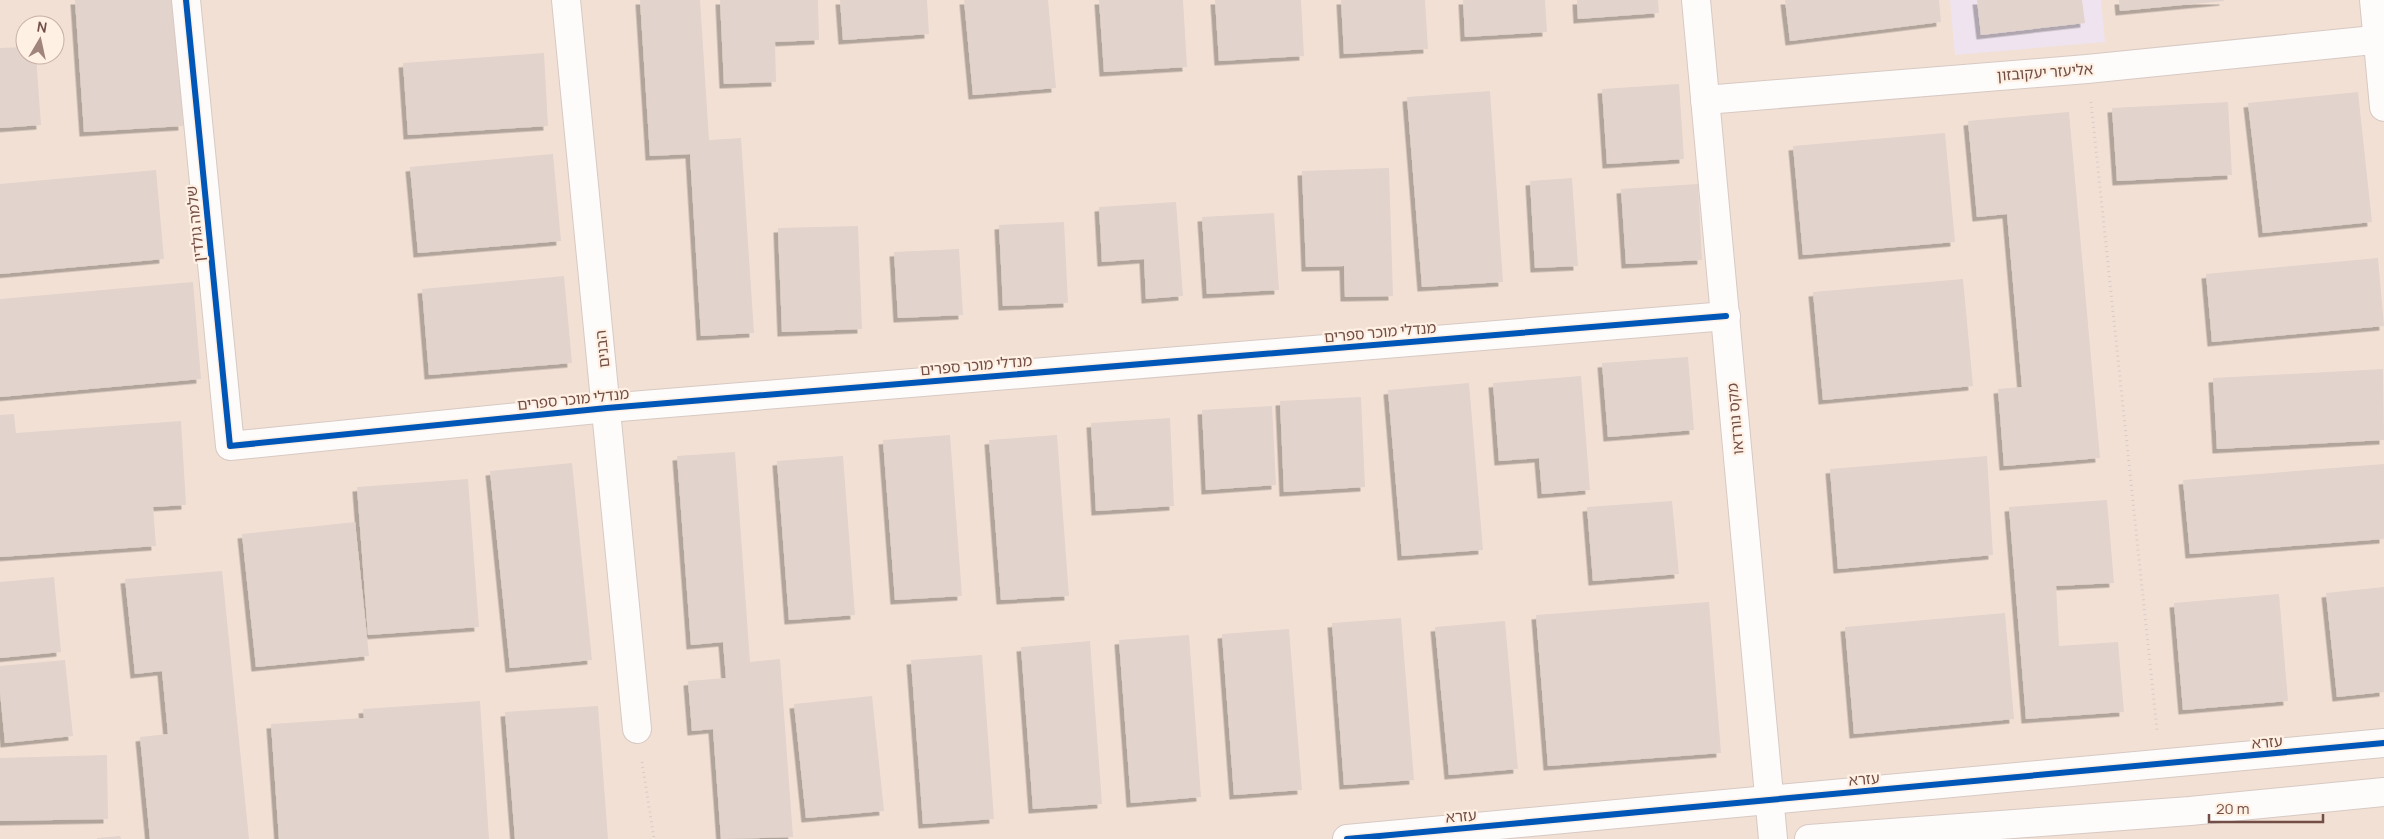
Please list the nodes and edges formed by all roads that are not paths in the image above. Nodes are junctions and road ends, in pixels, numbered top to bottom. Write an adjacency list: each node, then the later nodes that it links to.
1 (186, 0): 10 (street, שלמה גולדין)
2 (566, 0): 9 (street, הבנים)
3 (1696, 0): 6 (street, מקס נורדאו)
4 (2374, 0): 5 (street)
5 (2381, 39): 6 (street, אליעזר יעקובזון); 7 (street)
6 (1705, 100): 8 (street, מקס נורדאו)
7 (2384, 107)
8 (1726, 316): 9 (street, מנדלי מוכר ספרים); 14 (street, מקס נורדאו)
9 (608, 408): 10 (street, מנדלי מוכר ספרים); 11 (street, הבנים)
10 (230, 446)
11 (637, 729)
12 (2384, 743): 14 (street, עזרא)
13 (2384, 792): 17 (street)
14 (1770, 800): 15 (street, עזרא); 16 (street, מקס נורדאו)
15 (1346, 839)
16 (1772, 839)
17 (1809, 839)

